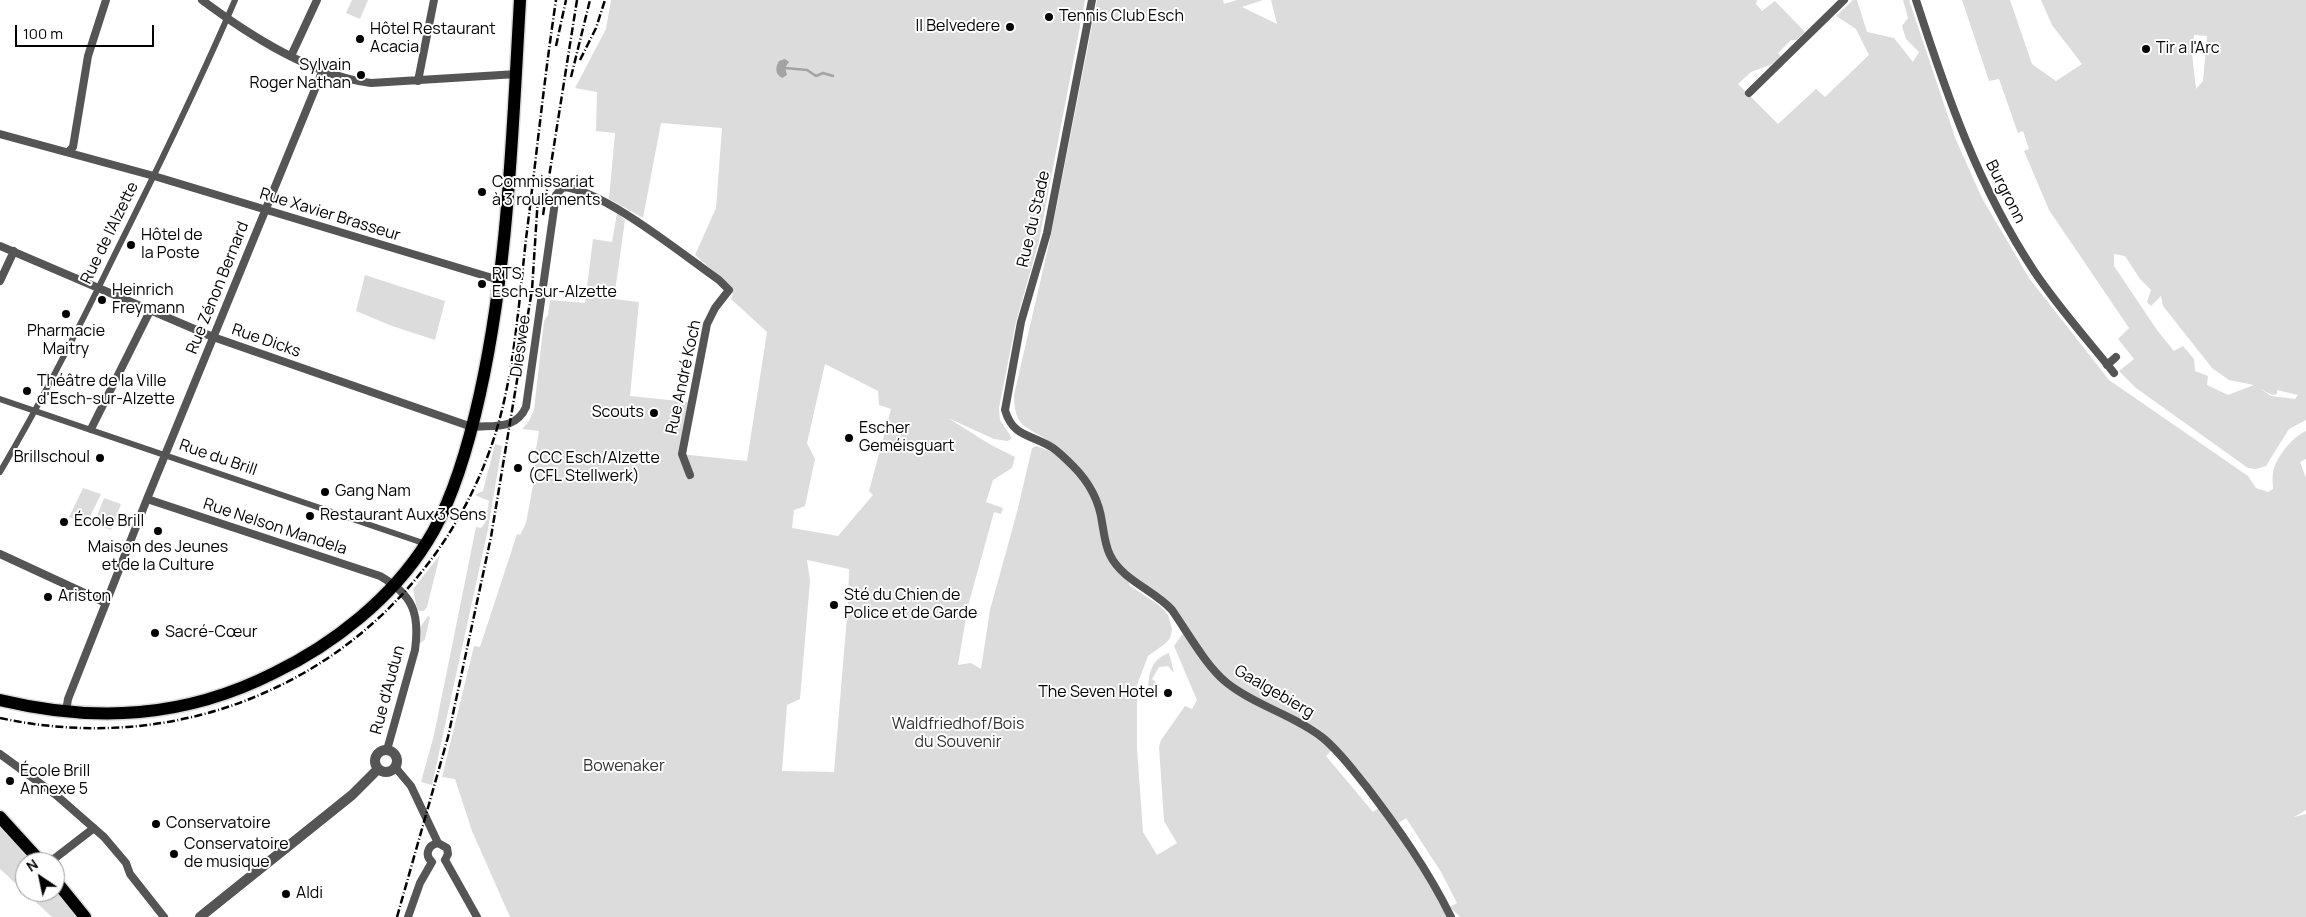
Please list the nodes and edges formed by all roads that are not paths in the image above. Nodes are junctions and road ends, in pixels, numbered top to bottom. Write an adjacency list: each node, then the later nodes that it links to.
1 (106, 0): 19 (street)
2 (202, 0): 11 (street)
3 (236, 0): 11 (street, Rue de l'Alzette)
4 (317, 0): 13 (street)
5 (434, 0): 16 (street)
6 (514, 0): 12 (main road)
7 (520, 0): 12 (main road)
8 (1092, 0): 37 (street, Rue du Stade)
9 (1844, 0): 17 (street)
10 (1916, 0): 31 (street, Burgronn)
11 (227, 19): 13 (street); 20 (street, Rue de l'Alzette)
12 (517, 51): 15 (main road)
13 (291, 56): 14 (street)
14 (322, 72): 16 (street); 21 (street, Rue Zénon Bernard)
15 (517, 74): 16 (street); 24 (main road)
16 (418, 81)
17 (1749, 93)
18 (0, 134): 19 (street, Rue Xavier Brasseur)
19 (68, 152): 20 (street, Rue Xavier Brasseur)
20 (154, 176): 21 (street, Rue Xavier Brasseur); 26 (street, Rue de l'Alzette)
21 (266, 210): 24 (street, Rue Xavier Brasseur); 29 (street, Rue Zénon Bernard)
22 (0, 246): 23 (street, Rue Dicks)
23 (14, 251): 25 (street); 26 (street, Rue Dicks)
24 (499, 280): 35 (main road)
25 (0, 281)
26 (98, 289): 28 (street, Rue Dicks); 34 (street, Rue de l'Alzette)
27 (729, 290): 35 (street, Dieswee); 40 (street, Rue André Koch)
28 (150, 311): 29 (street, Rue Dicks); 36 (street)
29 (213, 337): 35 (street, Rue Dicks); 38 (street, Rue Zénon Bernard)
30 (2116, 357): 31 (street)
31 (2107, 365): 32 (street, Burgronn)
32 (2114, 373)
33 (0, 399): 34 (street, Rue du Brill)
34 (37, 410): 36 (street, Rue du Brill); 39 (street, Rue de l'Alzette)
35 (472, 427): 42 (main road)
36 (91, 429): 38 (street, Rue du Brill)
37 (1025, 436): 65 (street, Gaalgebierg)
38 (165, 454): 41 (street, Rue Zénon Bernard); 42 (street, Rue du Brill)
39 (0, 472)
40 (690, 475)
41 (147, 498): 44 (street, Rue Nelson Mandela); 45 (street, Rue Zénon Bernard)
42 (426, 544): 44 (main road)
43 (0, 554): 45 (street)
44 (394, 584): 47 (main road); 48 (street, Rue d'Audun)
45 (106, 603): 47 (street, Rue Zénon Bernard)
46 (0, 700): 47 (main road)
47 (66, 711)
48 (387, 750): 50 (street, Rue d'Audun); 51 (street, Rue d'Audun)
49 (0, 754): 53 (street)
50 (396, 767): 51 (street); 54 (street)
51 (378, 769): 62 (street, Rue d'Audun)
52 (0, 816): 55 (main road)
53 (94, 828): 56 (street); 61 (street)
54 (438, 843): 57 (street); 58 (street)
55 (31, 852)
56 (63, 852)
57 (446, 860): 58 (street); 64 (street)
58 (432, 862): 63 (street)
59 (65, 892): 60 (main road)
60 (85, 917)
61 (164, 917)
62 (200, 917)
63 (408, 917)
64 (477, 917)
65 (1451, 917)

